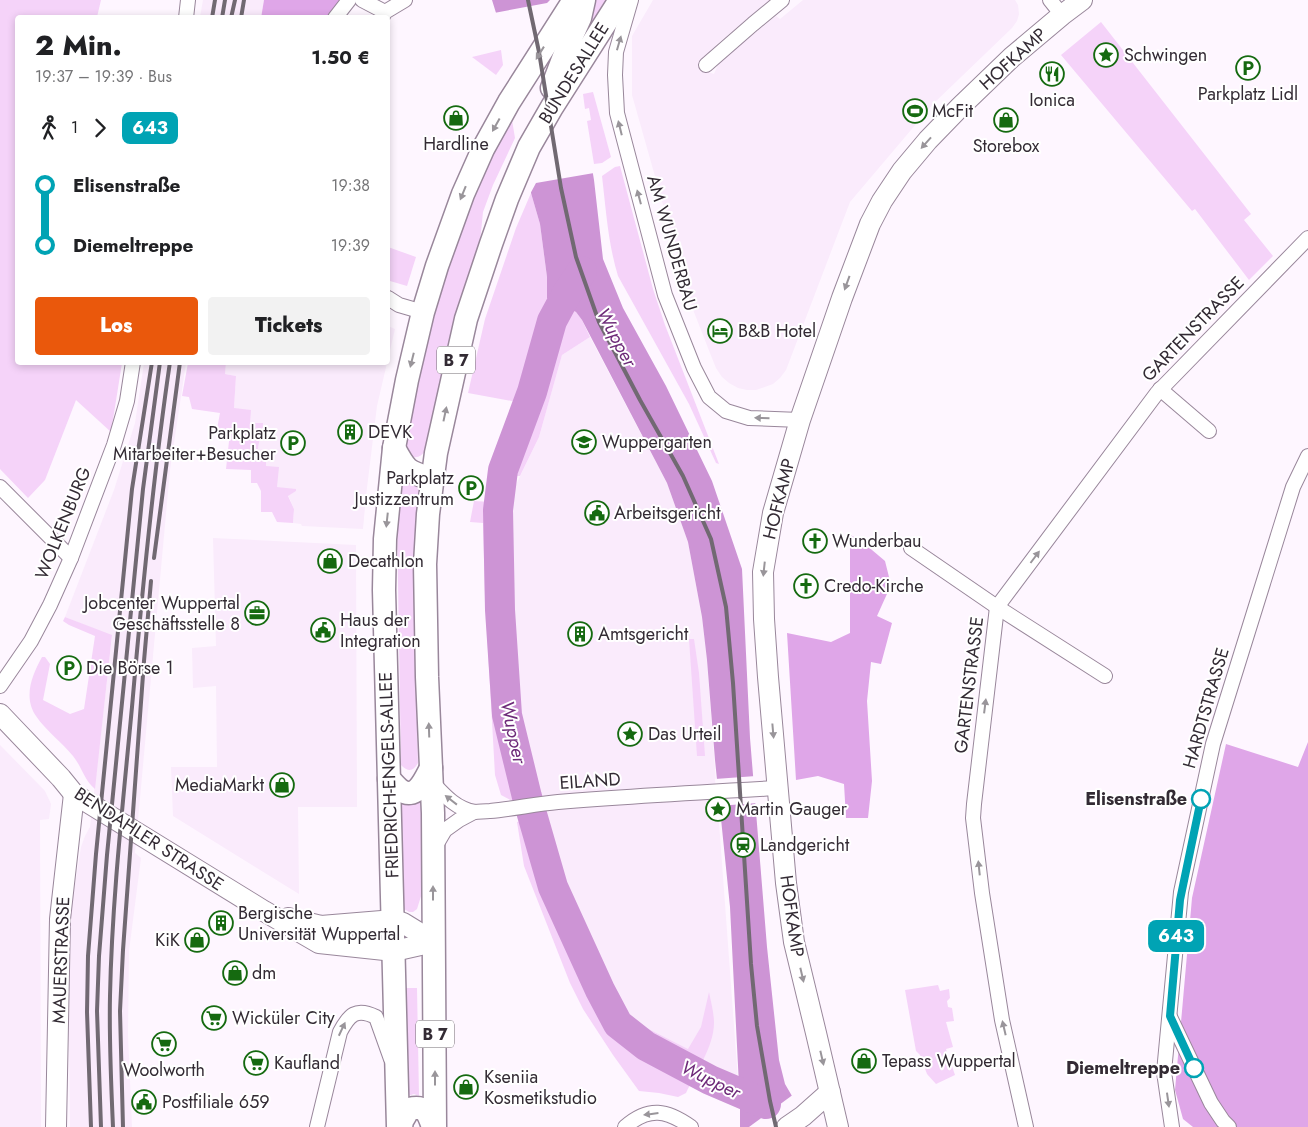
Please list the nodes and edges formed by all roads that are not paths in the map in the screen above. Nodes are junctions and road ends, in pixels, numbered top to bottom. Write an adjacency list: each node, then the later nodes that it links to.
1 (188, 0): 11 (street)
2 (349, 0): 12 (street)
3 (362, 0): 13 (street)
4 (405, 0): 13 (street)
5 (620, 0): 15 (main road, BUNDESALLEE / B 7)
6 (631, 0): 21 (street, AM WUNDERBAU, one-way to 6)
7 (782, 0): 14 (street)
8 (1082, 0): 10 (street, HOFKAMP)
9 (575, 4): 15 (main road); 18 (main road, FRIEDRICH-ENGELS-ALLEE / B 7, one-way to 18)
10 (1056, 7): 21 (street, HOFKAMP, one-way to 21)
11 (186, 15)
12 (337, 15)
13 (383, 15)
14 (706, 65)
15 (530, 147): 24 (main road, B 7, one-way to 15)
16 (1308, 238): 20 (street, GARTENSTRASSE)
17 (390, 299): 18 (street)
18 (424, 312): 23 (main road, FRIEDRICH-ENGELS-ALLEE / B 7, one-way to 23)
19 (133, 365): 30 (street, WOLKENBURG)
20 (1160, 389): 22 (street); 31 (street, GARTENSTRASSE, one-way to 20)
21 (800, 420): 37 (street, HOFKAMP, one-way to 37)
22 (1208, 430)
23 (394, 448): 26 (main road); 36 (main road, FRIEDRICH-ENGELS-ALLEE / B 7, one-way to 36)
24 (436, 454): 26 (main road); 27 (main road, B 7)
25 (1308, 456): 45 (street, HARDTSTRASSE)
26 (410, 472): 27 (main road)
27 (432, 479): 35 (main road, B 7, one-way to 27)
28 (0, 487): 30 (street)
29 (911, 548): 31 (street)
30 (71, 558): 33 (street, WOLKENBURG)
31 (997, 607): 32 (street); 56 (street, GARTENSTRASSE, one-way to 31)
32 (1105, 676)
33 (0, 686)
34 (0, 714): 38 (street, BENDAHLER STRASSE)
35 (431, 774): 36 (main road); 39 (street, EILAND, one-way to 35); 40 (main road, B 7)
36 (388, 779): 42 (main road, FRIEDRICH-ENGELS-ALLEE / B 7)
37 (769, 788): 39 (street, EILAND); 47 (street, HOFKAMP, one-way to 47)
38 (74, 794): 41 (street, BENDAHLER STRASSE); 50 (street, MAUERSTRASSE)
39 (474, 812): 40 (street, EILAND)
40 (433, 851): 43 (main road, B 7, one-way to 40)
41 (264, 911): 42 (street, BENDAHLER STRASSE); 44 (street, BENDAHLER STRASSE)
42 (394, 920): 43 (street); 44 (main road, FRIEDRICH-ENGELS-ALLEE / B 7)
43 (434, 942): 44 (street, BENDAHLER STRASSE); 53 (main road, B 7, one-way to 43)
44 (394, 951): 46 (main road, FRIEDRICH-ENGELS-ALLEE / B 7)
45 (1170, 1016): 57 (street, HARDTSTRASSE, one-way to 57); 58 (street)
46 (397, 1077): 51 (street, one-way to 46); 52 (main road, FRIEDRICH-ENGELS-ALLEE / B 7)
47 (830, 1092): 48 (street); 55 (street, HOFKAMP)
48 (795, 1121)
49 (685, 1123): 54 (street, one-way to 54)
50 (56, 1127)
51 (317, 1127)
52 (399, 1127): 53 (main road)
53 (434, 1127)
54 (626, 1127)
55 (838, 1127)
56 (1026, 1127)
57 (1172, 1127)
58 (1228, 1127)

